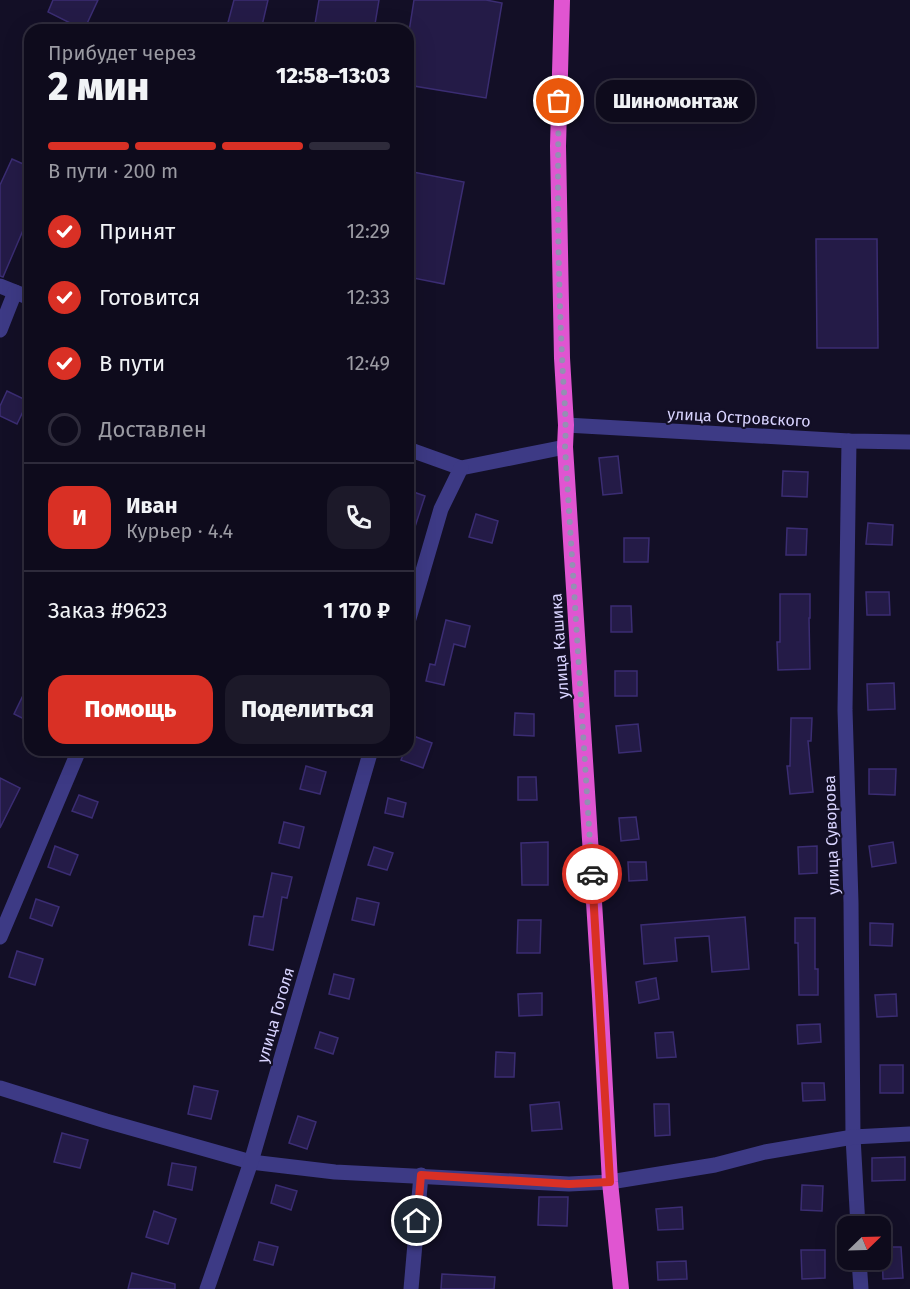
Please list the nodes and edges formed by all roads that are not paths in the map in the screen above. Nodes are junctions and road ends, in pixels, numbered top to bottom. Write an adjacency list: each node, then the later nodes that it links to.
1 (562, 0): 6 (highway, улица Кашика)
2 (0, 286): 3 (street)
3 (15, 292): 4 (street); 5 (street)
4 (24, 296)
5 (0, 330)
6 (566, 425): 7 (street, улица Островского); 9 (highway, улица Кашика)
7 (849, 441): 8 (street, улица Островского); 18 (street, улица Суворова)
8 (910, 442)
9 (565, 447): 11 (street); 21 (highway, улица Кашика)
10 (414, 450): 11 (street)
11 (461, 468): 12 (street)
12 (414, 601)
13 (76, 756): 15 (street)
14 (369, 756): 19 (street, улица Гоголя)
15 (0, 937)
16 (0, 1088): 19 (street)
17 (910, 1134): 18 (street)
18 (853, 1137): 21 (street); 22 (street, улица Суворова)
19 (251, 1162): 20 (street); 24 (street, улица Гоголя)
20 (421, 1175): 21 (street); 25 (street)
21 (610, 1182): 26 (highway, улица Кашика)
22 (857, 1216)
23 (860, 1270): 27 (street)
24 (207, 1289)
25 (411, 1289)
26 (621, 1289)
27 (861, 1289)

